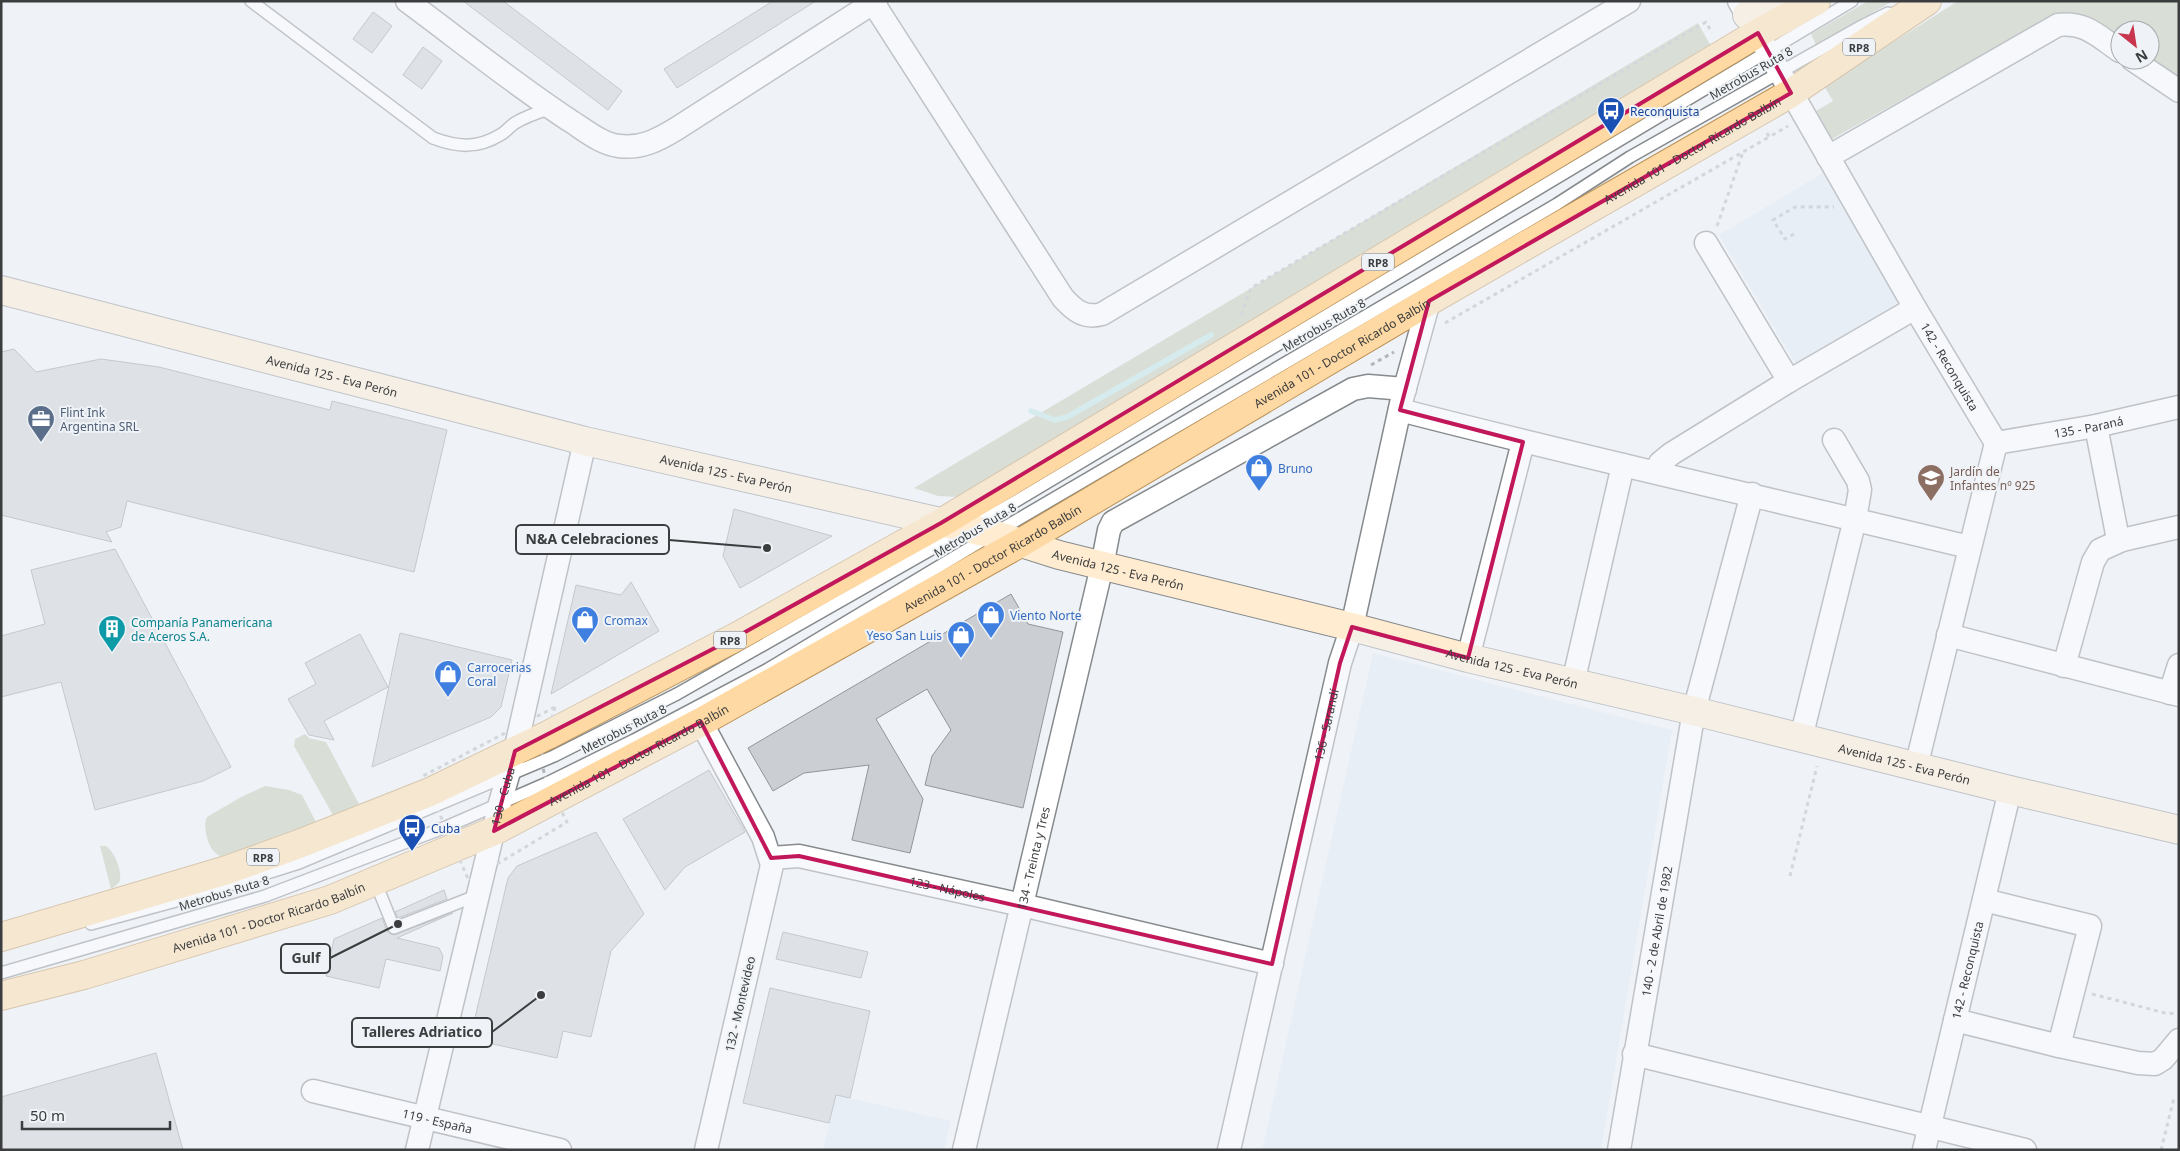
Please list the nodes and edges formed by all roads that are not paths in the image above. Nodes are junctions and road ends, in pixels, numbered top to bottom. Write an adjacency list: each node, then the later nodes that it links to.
1 (251, 1): 15 (lane)
2 (407, 1): 15 (street)
3 (1629, 1): 9 (street)
4 (1771, 1): 10 (street)
5 (1816, 1): 10 (main road, RP8)
6 (1852, 1): 10 (lane, Metrobus Ruta 8)
7 (1913, 1): 13 (lane, Metrobus Ruta 8)
8 (1927, 1): 13 (main road, Avenida 101 - Doctor Ricardo Balbín / RP8)
9 (874, 2): 15 (street)
10 (1753, 25): 13 (street, 142 - Reconquista); 34 (main road, RP8)
11 (2110, 44): 16 (street)
12 (2148, 70): 14 (street)
13 (1785, 83): 16 (street, 142 - Reconquista); 19 (main road, Avenida 101 - Doctor Ricardo Balbín / RP8); 34 (lane, Metrobus Ruta 8)
14 (2179, 91)
15 (552, 108)
16 (1828, 157): 20 (street, 142 - Reconquista)
17 (1708, 246): 21 (street)
18 (1, 290): 26 (street, Avenida 125 - Eva Perón)
19 (1429, 301): 22 (street, 136 - Sarandí); 36 (main road, Avenida 101 - Doctor Ricardo Balbín / RP8)
20 (1915, 308): 21 (street); 28 (street, 142 - Reconquista)
21 (1789, 381): 30 (street)
22 (1402, 400): 27 (street, 134 - Treinta y Tres); 38 (street, 134 - Treinta y Tres); 39 (street, 136 - Sarandí)
23 (2179, 407): 24 (street, 135 - Paraná)
24 (2096, 426): 28 (street, 135 - Paraná); 35 (street)
25 (1834, 440): 32 (street)
26 (585, 441): 34 (street, Avenida 125 - Eva Perón); 49 (street, 130 - Cuba)
27 (1523, 442): 29 (street, 134 - Treinta y Tres); 41 (street)
28 (1996, 443): 37 (street)
29 (1623, 465): 30 (street, 134 - Treinta y Tres); 44 (street)
30 (1656, 472): 31 (street, 134 - Treinta y Tres)
31 (1752, 494): 32 (street, 134 - Treinta y Tres); 46 (street, 140 - 2 de Abril de 1982)
32 (1855, 519): 37 (street, 134 - Treinta y Tres); 48 (street)
33 (2179, 527): 35 (street)
34 (967, 529): 36 (street, Avenida 125 - Eva Perón); 49 (main road, RP8); 51 (lane, Metrobus Ruta 8); 53 (lane, Metrobus Ruta 8)
35 (2122, 540): 43 (street)
36 (1022, 542): 38 (street, Avenida 125 - Eva Perón); 47 (main road, Avenida 101 - Doctor Ricardo Balbín / RP8)
37 (1970, 547): 40 (street)
38 (1102, 566): 39 (street, Avenida 125 - Eva Perón); 60 (street, 134 - Treinta y Tres)
39 (1352, 627): 41 (street, Avenida 125 - Eva Perón); 63 (street, 136 - Sarandí)
40 (1948, 635): 43 (street); 50 (street)
41 (1468, 658): 44 (street, Avenida 125 - Eva Perón)
42 (2179, 665): 45 (street)
43 (2064, 666): 45 (street)
44 (1573, 683): 46 (street, Avenida 125 - Eva Perón)
45 (2174, 694)
46 (1694, 710): 48 (street, Avenida 125 - Eva Perón); 71 (street, 140 - 2 de Abril de 1982)
47 (701, 722): 55 (main road, Avenida 101 - Doctor Ricardo Balbín / RP8); 56 (street)
48 (1812, 740): 50 (street, Avenida 125 - Eva Perón)
49 (515, 751): 51 (street, 130 - Cuba); 62 (main road, RP8)
50 (1916, 767): 52 (street, Avenida 125 - Eva Perón)
51 (507, 776): 53 (street, 130 - Cuba); 61 (lane, Metrobus Ruta 8)
52 (2010, 790): 54 (street, Avenida 125 - Eva Perón); 59 (street, 142 - Reconquista)
53 (500, 803): 55 (street, 130 - Cuba); 64 (lane, Metrobus Ruta 8)
54 (2179, 830)
55 (494, 831): 57 (main road, Avenida 101 - Doctor Ricardo Balbín / RP8); 58 (street, 130 - Cuba)
56 (771, 858): 60 (street, 123 - Nápoles); 77 (street, 132 - Montevideo)
57 (375, 882): 58 (lane); 65 (main road, Avenida 101 - Doctor Ricardo Balbín / RP8)
58 (480, 894): 73 (street, 130 - Cuba)
59 (1984, 900): 68 (street, 142 - Reconquista); 70 (street)
60 (1022, 905): 63 (street, 123 - Nápoles); 78 (street, 134 - Treinta y Tres)
61 (77, 928)
62 (4, 944)
63 (1272, 964): 79 (street, 136 - Sarandí)
64 (1, 974)
65 (84, 975): 66 (lane); 67 (main road, Avenida 101 - Doctor Ricardo Balbín / RP8)
66 (1, 991)
67 (1, 996)
68 (1955, 1020): 70 (street); 74 (street, 142 - Reconquista)
69 (2179, 1040): 70 (street)
70 (2059, 1046)
71 (1634, 1054): 74 (street); 80 (street, 140 - 2 de Abril de 1982)
72 (313, 1091): 73 (street, 119 - España)
73 (424, 1119): 75 (street, 130 - Cuba); 76 (street, 119 - España)
74 (1931, 1125): 81 (street, 142 - Reconquista); 82 (street)
75 (417, 1150)
76 (560, 1150)
77 (706, 1150)
78 (964, 1150)
79 (1230, 1150)
80 (1619, 1150)
81 (1924, 1150)
82 (2025, 1150)

